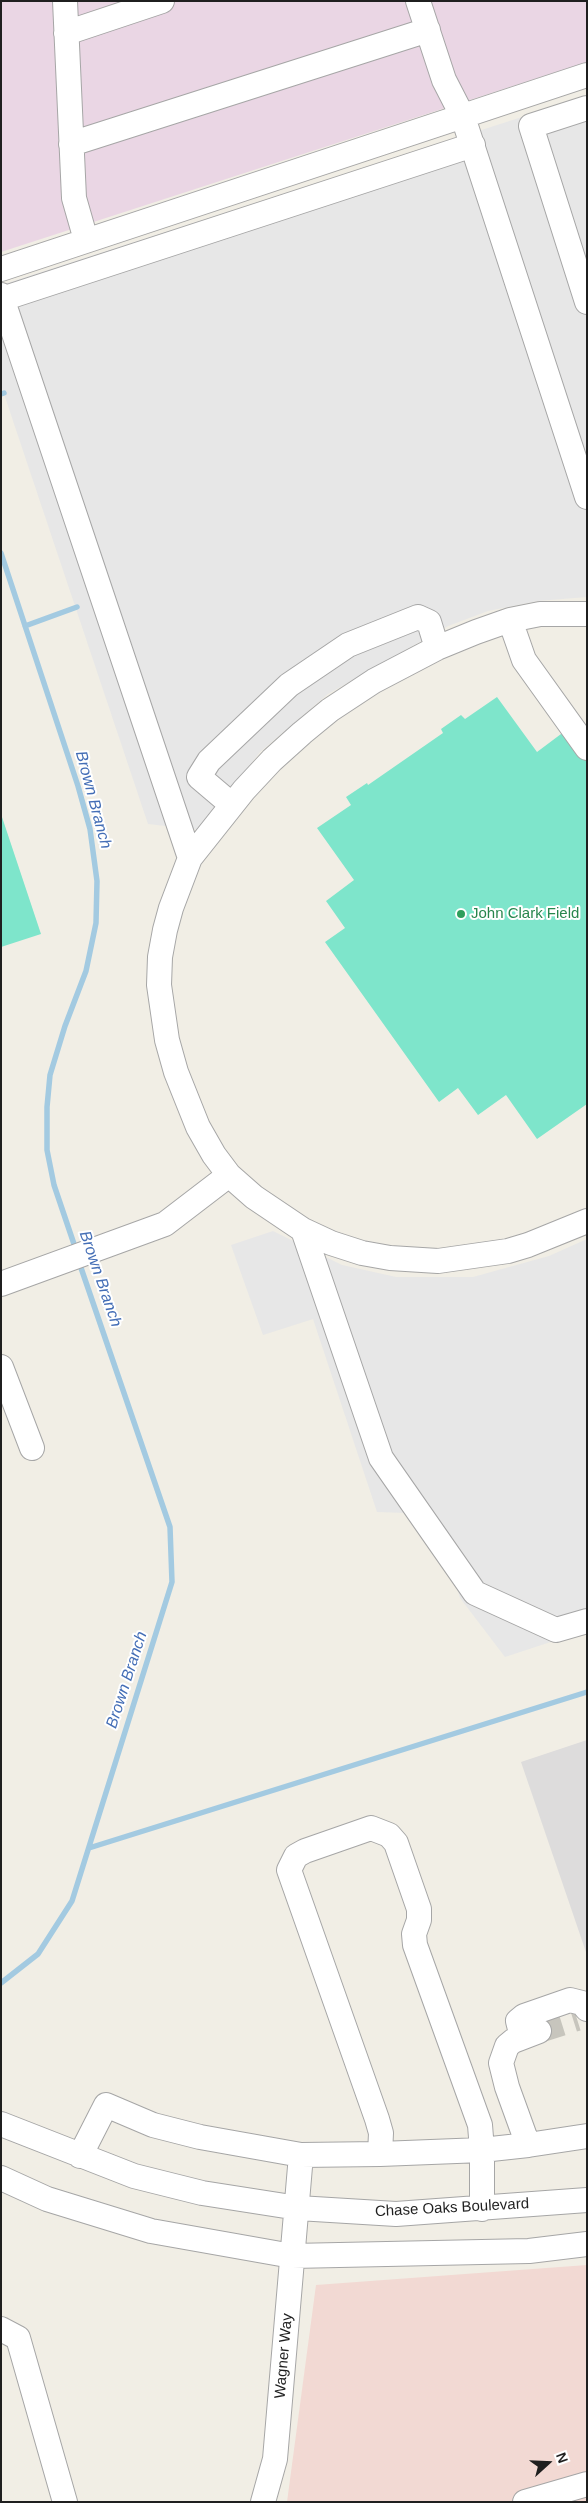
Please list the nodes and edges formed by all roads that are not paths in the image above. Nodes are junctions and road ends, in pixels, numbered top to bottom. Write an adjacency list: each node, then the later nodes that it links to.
1 (65, 1): 5 (street)
2 (162, 1): 5 (street)
3 (418, 1): 4 (street)
4 (428, 30): 8 (street); 9 (street)
5 (66, 33): 9 (street)
6 (587, 76): 8 (street)
7 (587, 108): 14 (street)
8 (463, 117): 10 (street); 11 (street)
9 (71, 144): 11 (street)
10 (473, 145): 13 (street); 15 (street)
11 (86, 240): 12 (street)
12 (1, 269)
13 (2, 297): 22 (street)
14 (587, 302)
15 (580, 452): 16 (street)
16 (587, 497)
17 (587, 614): 18 (street)
18 (510, 620): 19 (street); 20 (street)
19 (438, 648): 21 (street); 23 (street)
20 (587, 748)
21 (199, 778): 22 (street); 23 (street)
22 (168, 796): 24 (street)
23 (232, 805): 24 (street)
24 (190, 858): 25 (street)
25 (229, 1174): 27 (street); 28 (street)
26 (587, 1221): 27 (street)
27 (303, 1230): 31 (street)
28 (1, 1284)
29 (1, 1367): 30 (street)
30 (32, 1448)
31 (587, 1620)
32 (584, 2017): 35 (street)
33 (1, 2124): 39 (street, Chase Oaks Boulevard)
34 (587, 2136): 35 (street)
35 (528, 2145): 36 (street)
36 (482, 2150): 38 (street); 38 (street); 43 (street)
37 (301, 2154): 38 (street); 39 (street); 42 (street, Wagner Way)
38 (380, 2154)
39 (80, 2156): 42 (street, Chase Oaks Boulevard)
40 (1, 2178): 45 (street)
41 (587, 2200): 43 (street, Chase Oaks Boulevard)
42 (298, 2208): 43 (street, Chase Oaks Boulevard); 45 (street, Wagner Way)
43 (482, 2209)
44 (587, 2244): 45 (street)
45 (292, 2256): 49 (street, Wagner Way)
46 (1, 2329): 48 (street)
47 (587, 2484): 50 (street)
48 (65, 2502)
49 (263, 2502)
50 (525, 2502)

